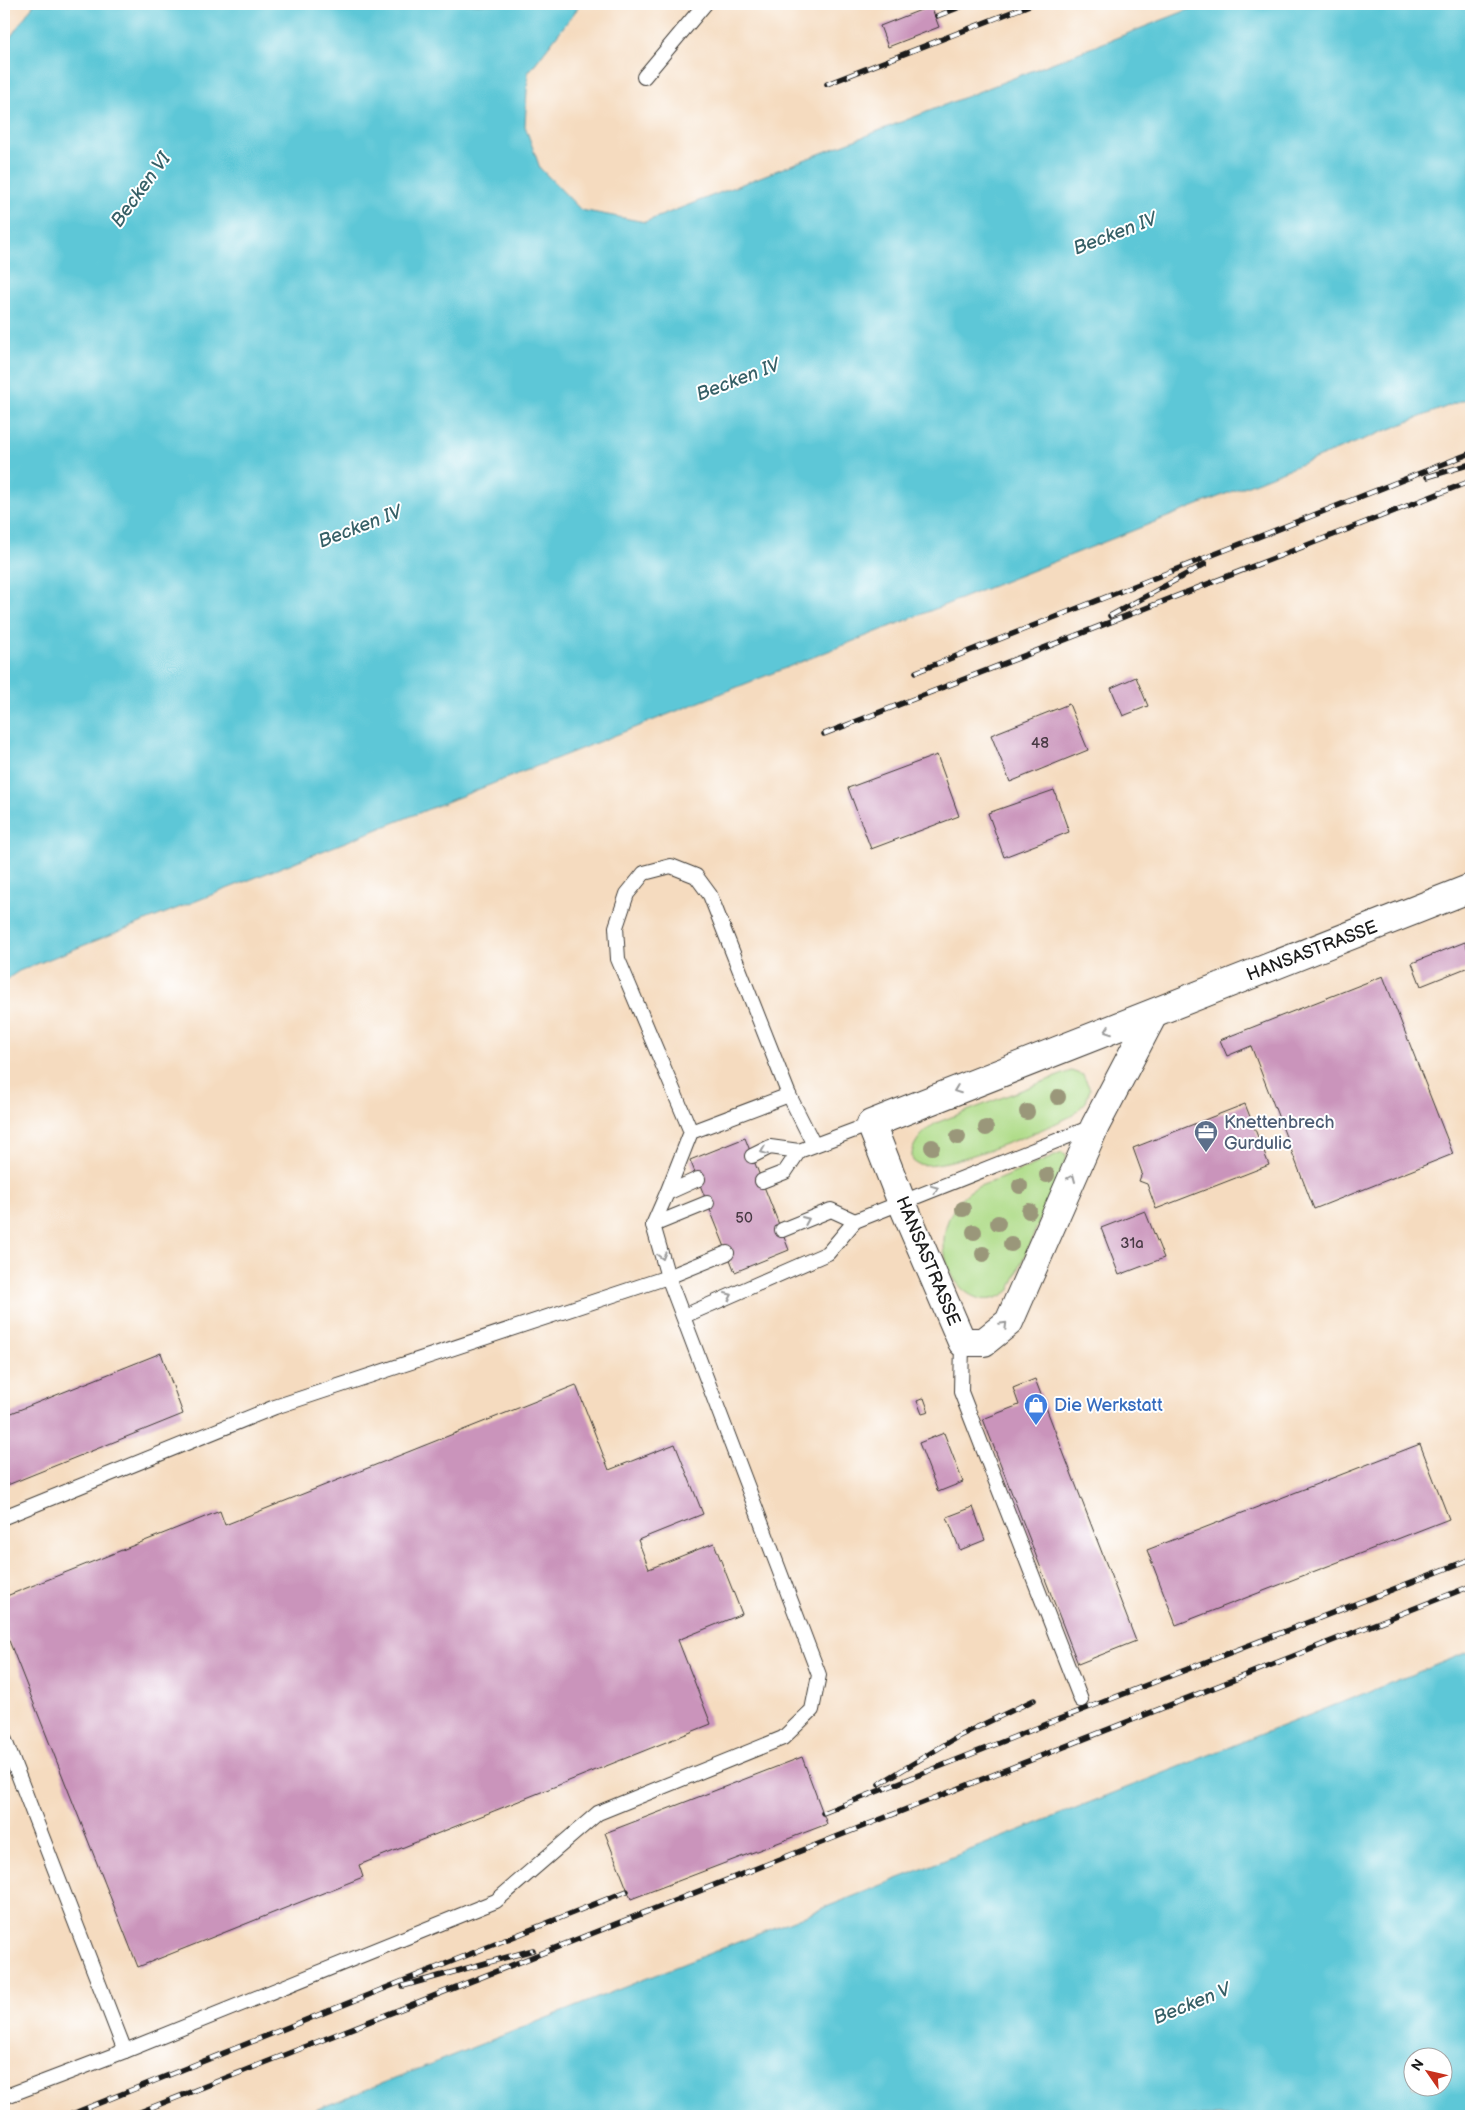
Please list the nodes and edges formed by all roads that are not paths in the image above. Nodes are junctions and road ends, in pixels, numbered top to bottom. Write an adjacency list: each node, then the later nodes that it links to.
1 (705, 4): 2 (lane)
2 (644, 77)
3 (1471, 888): 4 (street, HANSASTRASSE)
4 (1154, 1013): 6 (street, HANSASTRASSE, one-way to 6); 7 (street, HANSASTRASSE)
5 (789, 1095): 8 (lane); 8 (lane); 9 (lane)
6 (871, 1124): 9 (lane); 16 (street, HANSASTRASSE)
7 (1094, 1126): 16 (lane, one-way to 7); 23 (street, HANSASTRASSE, one-way to 7)
8 (691, 1132): 14 (lane)
9 (814, 1145): 10 (lane)
10 (799, 1151): 11 (lane, one-way to 11); 13 (lane)
11 (752, 1156)
12 (698, 1179): 14 (lane)
13 (762, 1181)
14 (667, 1193): 18 (lane)
15 (707, 1203): 18 (lane)
16 (902, 1203): 17 (lane); 23 (street, HANSASTRASSE)
17 (854, 1221): 19 (lane, one-way to 17); 22 (lane, one-way to 17)
18 (653, 1225): 21 (lane, one-way to 21)
19 (782, 1230)
20 (727, 1253): 21 (lane)
21 (668, 1277): 22 (lane); 24 (lane)
22 (684, 1316): 27 (lane)
23 (962, 1342): 25 (lane)
24 (4, 1517)
25 (1081, 1700)
26 (4, 1738): 27 (lane)
27 (125, 2051): 28 (lane)
28 (4, 2097)

